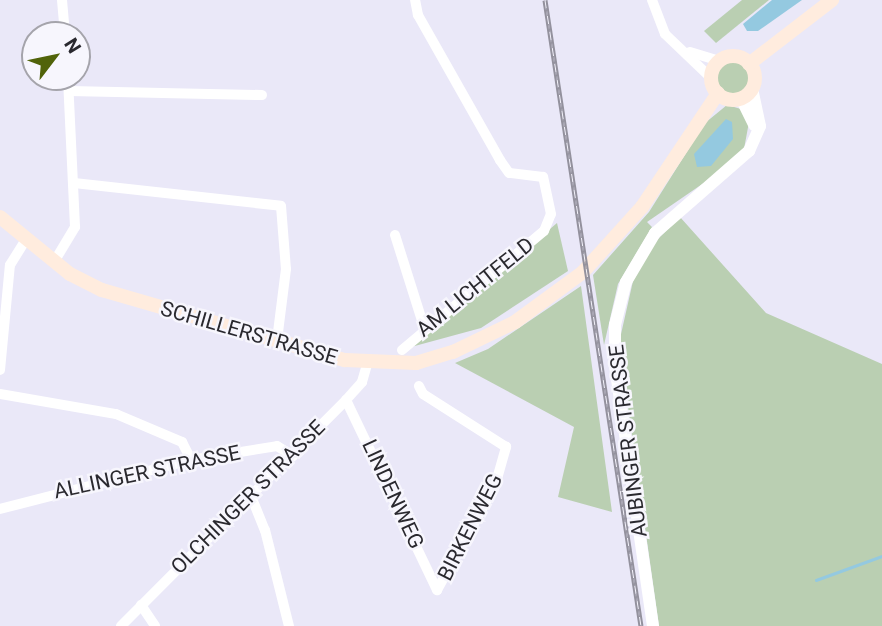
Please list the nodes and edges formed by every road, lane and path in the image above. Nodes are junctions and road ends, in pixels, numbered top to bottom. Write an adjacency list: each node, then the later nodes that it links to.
1 (62, 0): 5 (street)
2 (415, 0): 19 (street, AM LICHTFELD)
3 (652, 0): 6 (street)
4 (832, 0): 8 (main road)
5 (64, 21)
6 (686, 51): 7 (street); 9 (street)
7 (720, 61): 8 (main road); 9 (main road)
8 (749, 64): 12 (main road)
9 (712, 78): 11 (main road)
10 (69, 91): 13 (street); 14 (street)
11 (718, 93): 12 (main road); 22 (main road, SCHILLERSTRASSE)
12 (746, 94): 36 (street, AUBINGER STRASSE)
13 (262, 95)
14 (74, 183): 18 (street); 20 (street)
15 (0, 217): 17 (main road, SCHILLERSTRASSE)
16 (395, 235): 19 (street)
17 (27, 238): 18 (main road, SCHILLERSTRASSE); 23 (street)
18 (54, 262): 20 (main road, SCHILLERSTRASSE)
19 (424, 327): 21 (street, AM LICHTFELD)
20 (277, 340): 22 (main road, SCHILLERSTRASSE)
21 (402, 350)
22 (367, 364): 26 (street, OLCHINGER STRASSE)
23 (0, 370)
24 (419, 386): 31 (street, BIRKENWEG)
25 (0, 394): 28 (street)
26 (346, 400): 27 (street, OLCHINGER STRASSE); 31 (street, LINDENWEG)
27 (293, 456): 28 (street, ALLINGER STRASSE); 29 (street, OLCHINGER STRASSE)
28 (191, 460): 30 (street, ALLINGER STRASSE)
29 (251, 496): 32 (street, OLCHINGER STRASSE); 35 (street)
30 (0, 509)
31 (437, 590)
32 (141, 605): 33 (street, OLCHINGER STRASSE); 34 (street)
33 (121, 626)
34 (155, 626)
35 (289, 626)
36 (653, 626)

